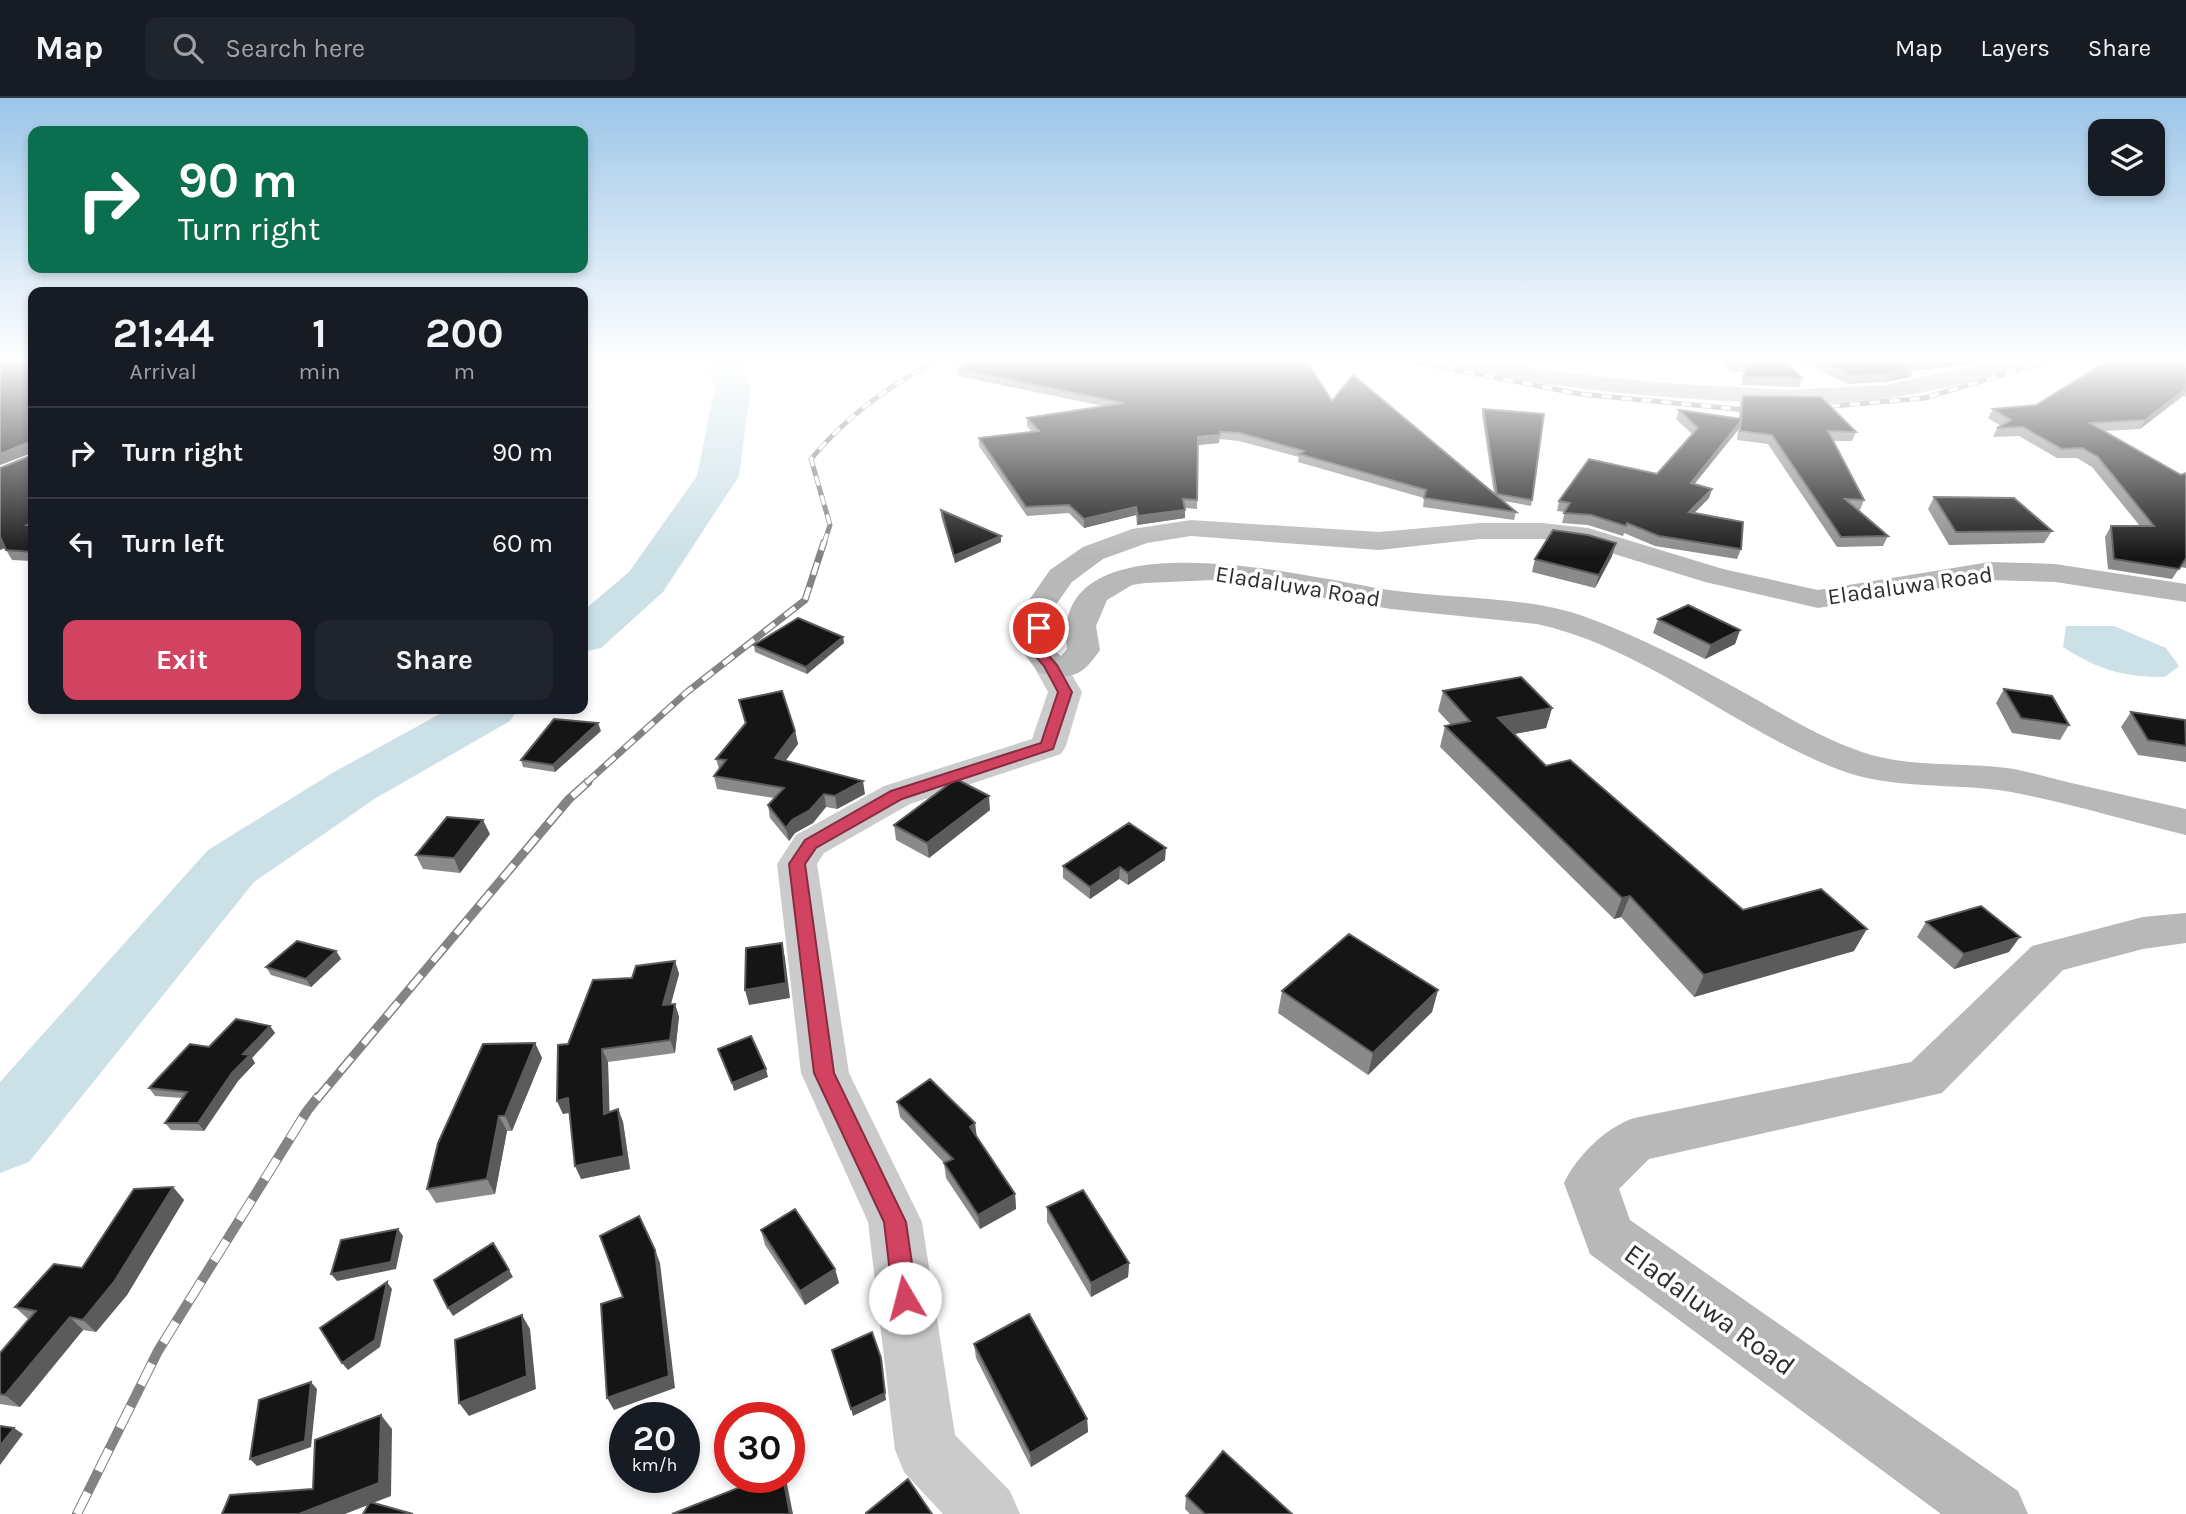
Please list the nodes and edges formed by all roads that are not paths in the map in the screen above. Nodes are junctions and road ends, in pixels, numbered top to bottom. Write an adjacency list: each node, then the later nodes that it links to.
1 (2186, 593): 2 (street, Eladaluwa Road)
2 (1050, 665): 3 (street, Eladaluwa Road); 5 (street)
3 (2186, 822)
4 (2186, 928): 6 (street, Eladaluwa Road)
5 (987, 1514)
6 (1995, 1514)

